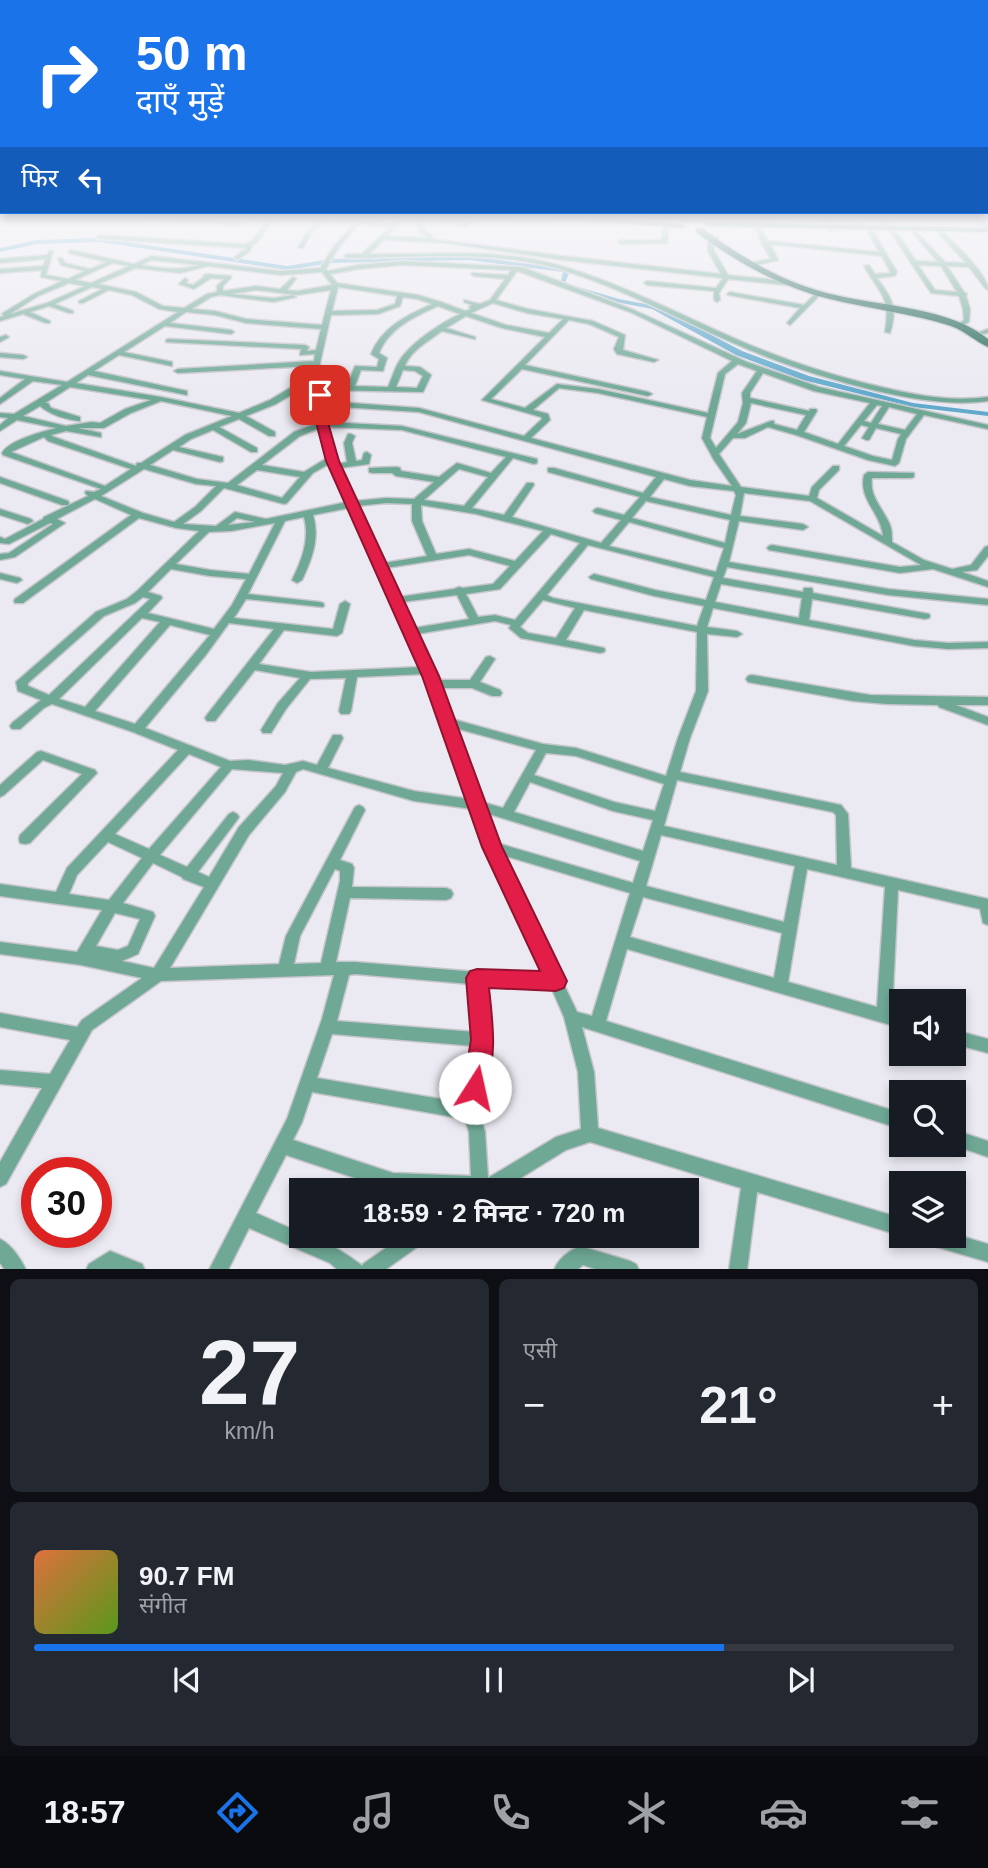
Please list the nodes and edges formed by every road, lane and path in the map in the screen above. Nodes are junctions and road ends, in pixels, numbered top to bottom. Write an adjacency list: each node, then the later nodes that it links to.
1 (50, 277): 19 (street)
2 (79, 277): 19 (street)
3 (110, 277): 21 (street)
4 (208, 277): 18 (street)
5 (229, 277): 27 (street)
6 (328, 277): 23 (street)
7 (507, 277): 35 (street)
8 (541, 277): 71 (street)
9 (584, 277): 90 (street)
10 (725, 277): 25 (street)
11 (727, 277): 22 (street)
12 (778, 277): 22 (main road)
13 (789, 277): 41 (main road)
14 (873, 277): 41 (street)
15 (923, 277): 31 (street)
16 (952, 277): 31 (street)
17 (293, 279): 26 (street)
18 (186, 280)
19 (71, 281): 21 (street); 48 (street)
20 (648, 283): 25 (street)
21 (92, 285): 24 (street); 38 (street)
22 (794, 285): 30 (main road)
23 (335, 287): 26 (street); 28 (street); 46 (street)
24 (108, 288): 36 (street); 42 (street)
25 (718, 290): 33 (street)
26 (282, 291): 27 (street)
27 (220, 293): 32 (street); 42 (street)
28 (401, 294): 37 (street); 46 (street)
29 (730, 294): 39 (street)
30 (818, 294): 39 (street); 41 (main road)
31 (964, 294): 52 (street)
32 (293, 297)
33 (717, 300)
34 (466, 301): 40 (street)
35 (492, 301): 40 (street); 45 (street)
36 (80, 302)
37 (439, 303): 47 (street); 83 (street)
38 (49, 304): 43 (street); 44 (street)
39 (803, 307): 51 (street)
40 (478, 309): 47 (street)
41 (892, 309): 52 (main road); 58 (street); 64 (main road)
42 (185, 310): 53 (street); 54 (street)
43 (24, 312): 48 (street); 50 (street)
44 (71, 312)
45 (537, 312): 49 (street); 56 (street)
46 (328, 313): 54 (street)
47 (468, 313): 55 (street); 56 (street)
48 (0, 318)
49 (568, 318): 60 (street); 70 (street)
50 (48, 322)
51 (790, 323)
52 (963, 323): 59 (main road)
53 (164, 324): 57 (street); 66 (street)
54 (324, 327): 69 (street)
55 (440, 328): 61 (street); 75 (street)
56 (520, 331): 60 (street); 63 (street)
57 (231, 332)
58 (888, 332)
59 (986, 333)
60 (551, 336): 73 (street)
61 (473, 338)
62 (168, 341): 65 (street)
63 (512, 341)
64 (988, 344)
65 (227, 345): 69 (street); 74 (street)
66 (120, 353): 72 (street); 78 (street)
67 (0, 355): 68 (street)
68 (23, 358)
69 (318, 360): 74 (street); 82 (street); 101 (street)
70 (654, 360)
71 (737, 361): 76 (street); 102 (street)
72 (169, 364)
73 (520, 366): 88 (street); 97 (street)
74 (221, 368): 77 (street)
75 (399, 368): 84 (street); 84 (street)
76 (761, 370): 91 (street); 95 (street)
77 (178, 371)
78 (86, 372): 81 (street); 86 (street)
79 (0, 373): 80 (street)
80 (32, 378): 81 (street); 87 (street)
81 (68, 383): 89 (street); 93 (street)
82 (320, 388): 83 (street); 94 (street)
83 (350, 389): 84 (street)
84 (391, 389)
85 (0, 393): 87 (street)
86 (184, 393)
87 (10, 394): 92 (street)
88 (648, 394)
89 (161, 399): 101 (street); 106 (street)
90 (988, 399)
91 (747, 400): 104 (street); 114 (street)
92 (0, 402)
93 (38, 403): 103 (street); 106 (street)
94 (321, 403): 107 (street); 121 (street)
95 (874, 403): 96 (street); 105 (street)
96 (886, 405): 98 (street); 109 (street)
97 (528, 410): 102 (street); 121 (street)
98 (905, 410): 99 (street); 113 (street)
99 (922, 413): 111 (street); 115 (street)
100 (0, 415): 103 (street)
101 (238, 415): 110 (street); 116 (street)
102 (710, 416): 126 (street)
103 (15, 417): 106 (street); 112 (street)
104 (743, 420): 108 (street); 120 (street)
105 (859, 422): 109 (street); 123 (street)
106 (74, 423): 117 (street); 118 (street)
107 (323, 424): 128 (street); 131 (street); 134 (street)
108 (769, 424): 114 (street); 120 (street)
109 (874, 425): 113 (street); 122 (street)
110 (212, 426): 124 (street); 125 (street)
111 (988, 427)
112 (0, 429)
113 (889, 429): 115 (street)
114 (799, 433): 123 (street)
115 (906, 433): 136 (street)
116 (272, 434)
117 (47, 435): 133 (street); 146 (street)
118 (97, 435)
119 (351, 436): 132 (street)
120 (731, 436): 126 (street)
121 (526, 438): 142 (street)
122 (866, 438)
123 (840, 446): 136 (street)
124 (170, 447): 129 (street); 133 (street)
125 (254, 450)
126 (715, 454): 148 (street)
127 (367, 455): 132 (street)
128 (512, 455): 130 (street); 141 (street)
129 (220, 459)
130 (534, 461)
131 (334, 463): 132 (street); 139 (street); 155 (street)
132 (351, 464)
133 (140, 466): 146 (street); 147 (street); 149 (street)
134 (257, 467): 139 (street); 147 (street)
135 (836, 468): 151 (street)
136 (896, 469): 140 (street); 173 (street)
137 (372, 470): 144 (street)
138 (551, 470): 150 (street)
139 (306, 475): 152 (street)
140 (911, 475)
141 (493, 476): 144 (street); 156 (street)
142 (662, 476): 148 (street); 150 (street)
143 (0, 480): 154 (street)
144 (439, 480): 153 (street)
145 (530, 485): 161 (street)
146 (101, 486): 149 (street)
147 (226, 486): 152 (street); 167 (street)
148 (739, 490): 151 (street); 162 (street)
149 (91, 494): 154 (street); 160 (street); 163 (street)
150 (645, 497): 162 (street); 165 (street)
151 (812, 499): 173 (street)
152 (284, 501): 164 (street)
153 (416, 502): 155 (street); 156 (street); 179 (street)
154 (65, 503): 166 (street)
155 (353, 504): 159 (street); 182 (street)
156 (466, 510): 161 (street)
157 (598, 511): 165 (street)
158 (0, 512): 166 (street)
159 (308, 513): 164 (street); 191 (street)
160 (137, 515): 167 (street); 199 (street)
161 (507, 517): 170 (street)
162 (734, 518): 168 (street); 175 (street)
163 (47, 519): 171 (street); 178 (street)
164 (273, 520): 169 (street); 187 (street)
165 (626, 520): 174 (street); 175 (street)
166 (28, 521): 171 (street)
167 (177, 524): 169 (street)
168 (803, 527)
169 (212, 529): 180 (street)
170 (551, 530): 172 (street); 181 (street)
171 (2, 540)
172 (586, 542): 174 (street); 195 (street)
173 (888, 543): 183 (street)
174 (604, 547): 184 (street)
175 (729, 547): 184 (street)
176 (772, 548): 183 (street)
177 (988, 550): 185 (street)
178 (0, 557)
179 (433, 558): 181 (street); 182 (street)
180 (168, 565): 187 (street); 194 (street)
181 (517, 565): 193 (street)
182 (381, 566): 198 (street)
183 (933, 567): 185 (street)
184 (719, 573): 189 (street); 196 (street); 201 (street)
185 (953, 573): 192 (street)
186 (0, 576): 190 (street)
187 (253, 577): 197 (street)
188 (594, 577): 201 (street)
189 (808, 579): 196 (street); 200 (street)
190 (17, 580)
191 (297, 580)
192 (988, 584)
193 (459, 590): 198 (street); 209 (street)
194 (141, 593): 205 (street); 229 (street)
195 (540, 595): 211 (street); 213 (street)
196 (808, 596): 206 (street); 210 (street)
197 (244, 597): 203 (street); 207 (street)
198 (396, 600): 214 (street)
199 (19, 601)
200 (988, 602)
201 (710, 603): 210 (street); 213 (street)
202 (345, 604): 212 (street)
203 (319, 605)
204 (579, 609): 217 (street)
205 (140, 614): 208 (street); 229 (street)
206 (925, 616)
207 (227, 620): 212 (street); 215 (street)
208 (167, 621): 215 (street); 233 (street)
209 (475, 621): 211 (street); 214 (street)
210 (804, 621): 218 (street)
211 (516, 623): 217 (street)
212 (281, 626): 221 (street)
213 (702, 630): 216 (street); 247 (street)
214 (411, 632): 222 (street)
215 (217, 633): 238 (street)
216 (737, 634)
217 (559, 643): 219 (street)
218 (988, 645)
219 (600, 650)
220 (490, 659): 227 (street)
221 (252, 666): 224 (street); 234 (street)
222 (428, 670): 223 (street); 226 (street)
223 (352, 674): 224 (street); 232 (street)
224 (307, 676): 239 (street)
225 (752, 679): 231 (street)
226 (433, 684): 227 (street); 236 (street)
227 (473, 684): 228 (street)
228 (496, 693)
229 (51, 700): 233 (street); 237 (street)
230 (988, 701): 231 (street)
231 (937, 702): 235 (street)
232 (345, 711)
233 (86, 713): 238 (street)
234 (211, 718)
235 (988, 720)
236 (447, 722): 242 (street); 249 (street)
237 (16, 726)
238 (137, 729): 241 (street)
239 (267, 730)
240 (337, 738): 244 (street)
241 (186, 748): 243 (street); 254 (street)
242 (543, 748): 246 (street); 247 (street)
243 (229, 765): 245 (street); 257 (street)
244 (321, 769): 245 (street); 249 (street)
245 (290, 771): 264 (street)
246 (528, 777): 251 (street); 253 (street)
247 (672, 778): 253 (street); 261 (street)
248 (0, 792): 255 (street)
249 (477, 805): 251 (street); 256 (street)
250 (359, 810): 259 (street)
251 (507, 813): 258 (street)
252 (233, 817): 262 (street)
253 (658, 823): 258 (street); 260 (street)
254 (105, 835): 257 (street); 269 (street)
255 (25, 839)
256 (492, 847): 266 (street); 281 (street)
257 (149, 858): 262 (street); 271 (street)
258 (648, 858): 266 (street)
259 (331, 862): 267 (street); 278 (street)
260 (802, 862): 261 (street); 273 (street)
261 (844, 871): 263 (street)
262 (188, 875): 264 (street)
263 (892, 882): 270 (street); 283 (street)
264 (213, 885): 279 (street)
265 (0, 890): 269 (street)
266 (638, 890): 273 (street); 274 (street)
267 (346, 891): 268 (street); 277 (street)
268 (446, 894)
269 (60, 899): 271 (street)
270 (988, 905): 272 (street)
271 (112, 906): 276 (street); 276 (street)
272 (988, 919)
273 (790, 929): 282 (street)
274 (622, 941): 282 (street); 287 (street)
275 (0, 948): 276 (street)
276 (84, 955): 279 (street)
277 (335, 969): 278 (street); 280 (street); 288 (street)
278 (285, 971): 279 (street)
279 (158, 975): 289 (street)
280 (477, 978): 281 (street); 290 (street)
281 (556, 981): 284 (street)
282 (779, 986): 283 (street)
283 (884, 1016): 285 (street)
284 (572, 1017): 287 (street); 298 (street)
285 (889, 1017)
286 (0, 1020): 289 (street)
287 (597, 1024): 297 (street)
288 (327, 1027): 290 (street); 295 (street)
289 (81, 1035): 294 (street)
290 (483, 1040): 296 (street)
291 (966, 1040): 292 (street)
292 (988, 1046)
293 (0, 1077): 294 (street)
294 (54, 1082): 302 (street)
295 (307, 1084): 296 (street); 300 (street)
296 (471, 1112): 304 (street)
297 (889, 1117)
298 (590, 1134): 305 (street); 306 (street)
299 (966, 1142): 301 (street)
300 (282, 1145): 303 (street); 307 (street)
301 (988, 1149)
302 (0, 1178)
303 (381, 1178)
304 (481, 1178)
305 (500, 1178)
306 (750, 1182): 308 (street); 319 (street)
307 (245, 1217): 315 (street); 316 (street)
308 (889, 1223)
309 (966, 1247): 311 (street)
310 (400, 1248): 317 (street)
311 (988, 1253)
312 (620, 1268): 318 (street)
313 (95, 1269): 314 (street)
314 (136, 1269)
315 (218, 1269)
316 (354, 1269)
317 (369, 1269)
318 (563, 1269)
319 (738, 1269)

